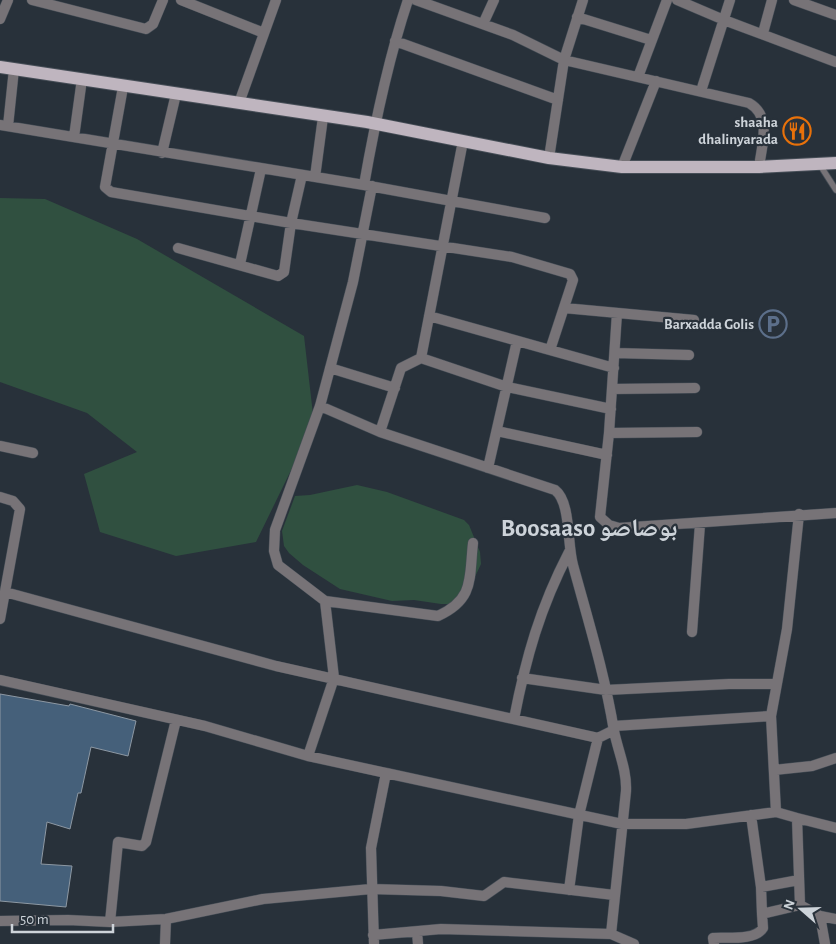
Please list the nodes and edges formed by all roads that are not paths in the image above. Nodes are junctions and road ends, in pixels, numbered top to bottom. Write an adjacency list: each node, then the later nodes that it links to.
1 (8, 0): 17 (street)
2 (32, 0): 3 (street)
3 (163, 0)
4 (181, 0): 20 (street)
5 (276, 0): 20 (street)
6 (408, 0): 23 (street)
7 (416, 0): 19 (street)
8 (494, 0): 19 (street)
9 (583, 0): 16 (street)
10 (667, 0): 22 (street)
11 (676, 0): 18 (street)
12 (730, 0): 18 (street)
13 (772, 0): 21 (street)
14 (794, 0): 15 (street)
15 (836, 15)
16 (577, 17): 22 (street); 24 (street)
17 (0, 19)
18 (724, 20): 21 (street); 32 (street)
19 (483, 24): 24 (street)
20 (264, 33): 35 (street)
21 (763, 33): 25 (street)
22 (651, 40): 28 (street)
23 (395, 41): 34 (street); 37 (street)
24 (564, 60): 28 (street); 34 (street)
25 (836, 62)
26 (0, 67): 27 (main road)
27 (14, 69): 29 (main road); 38 (street)
28 (638, 77): 30 (street)
29 (82, 79): 31 (main road); 39 (street)
30 (656, 81): 32 (street); 46 (street)
31 (123, 86): 33 (main road); 41 (street)
32 (702, 91): 47 (street)
33 (176, 94): 35 (main road); 42 (street)
34 (558, 100): 43 (street)
35 (239, 103): 36 (main road)
36 (323, 117): 37 (main road); 50 (street)
37 (374, 124): 40 (main road); 51 (street)
38 (4, 126): 39 (street)
39 (74, 137): 41 (street)
40 (463, 140): 43 (main road); 53 (street)
41 (114, 145): 42 (street); 54 (street)
42 (162, 153): 48 (street)
43 (549, 158): 46 (main road)
44 (836, 163): 45 (main road)
45 (820, 165): 47 (main road); 52 (lane)
46 (622, 167): 47 (main road)
47 (759, 167)
48 (261, 169): 49 (street); 54 (street)
49 (302, 175): 50 (street); 56 (street)
50 (315, 177): 51 (street)
51 (368, 185): 53 (street); 57 (street)
52 (836, 190)
53 (452, 201): 55 (street); 59 (street)
54 (250, 216): 56 (street); 60 (street)
55 (544, 218)
56 (291, 223): 57 (street); 60 (street)
57 (362, 234): 59 (street); 70 (street)
58 (178, 248): 60 (street)
59 (442, 248): 61 (street); 63 (street)
60 (240, 264)
61 (564, 308): 62 (street); 66 (street)
62 (617, 313): 64 (street); 67 (street)
63 (429, 316): 65 (street); 69 (street)
64 (694, 320)
65 (517, 341): 66 (street); 72 (street)
66 (550, 350): 71 (street)
67 (615, 353): 68 (street); 71 (street)
68 (688, 355)
69 (421, 358): 72 (street); 73 (street)
70 (330, 368): 73 (street); 76 (street)
71 (614, 368): 75 (street)
72 (507, 387): 77 (street); 78 (street)
73 (395, 388): 79 (street)
74 (695, 388): 75 (street)
75 (612, 389): 77 (street)
76 (320, 406): 79 (street); 93 (street)
77 (611, 408): 81 (street)
78 (497, 431): 84 (street); 85 (street)
79 (380, 432): 85 (street)
80 (696, 432): 81 (street)
81 (610, 433): 84 (street)
82 (0, 446): 83 (street)
83 (33, 452)
84 (607, 455): 89 (street)
85 (488, 468): 91 (street)
86 (0, 497): 92 (street)
87 (836, 513): 88 (street)
88 (798, 514): 89 (street); 99 (street)
89 (700, 524): 95 (street)
90 (473, 543): 93 (street)
91 (569, 552): 97 (street); 100 (street)
92 (5, 592): 94 (street); 96 (street)
93 (325, 601): 96 (street)
94 (0, 619)
95 (692, 632)
96 (334, 678): 102 (street); 106 (street)
97 (522, 678): 100 (street); 102 (street)
98 (0, 680): 103 (street)
99 (776, 684): 100 (street); 101 (street)
100 (606, 690): 104 (street)
101 (771, 716): 104 (street); 108 (street)
102 (514, 719): 105 (street)
103 (176, 720): 106 (street); 127 (street)
104 (614, 728): 105 (street); 114 (street)
105 (598, 738): 111 (street)
106 (308, 756): 109 (street)
107 (836, 758): 108 (street)
108 (774, 770): 110 (street)
109 (386, 773): 111 (street); 118 (street)
110 (776, 812): 112 (street); 113 (street)
111 (580, 815): 114 (street); 119 (street)
112 (751, 815): 114 (street); 117 (street)
113 (797, 818): 115 (street); 116 (street)
114 (622, 824): 120 (street)
115 (836, 828)
116 (798, 880): 117 (street); 121 (street)
117 (761, 887): 122 (street)
118 (371, 889): 119 (street); 124 (street); 130 (street)
119 (569, 890): 120 (street)
120 (614, 895): 129 (street)
121 (800, 905): 122 (street); 123 (street)
122 (762, 914): 134 (street)
123 (820, 916): 125 (street); 135 (street)
124 (166, 919): 127 (street); 131 (street)
125 (836, 919)
126 (0, 921): 127 (street)
127 (110, 922)
128 (417, 932): 129 (street); 130 (street); 132 (street)
129 (611, 934): 133 (street)
130 (373, 940)
131 (165, 944)
132 (418, 944)
133 (634, 944)
134 (714, 944)
135 (825, 944)

